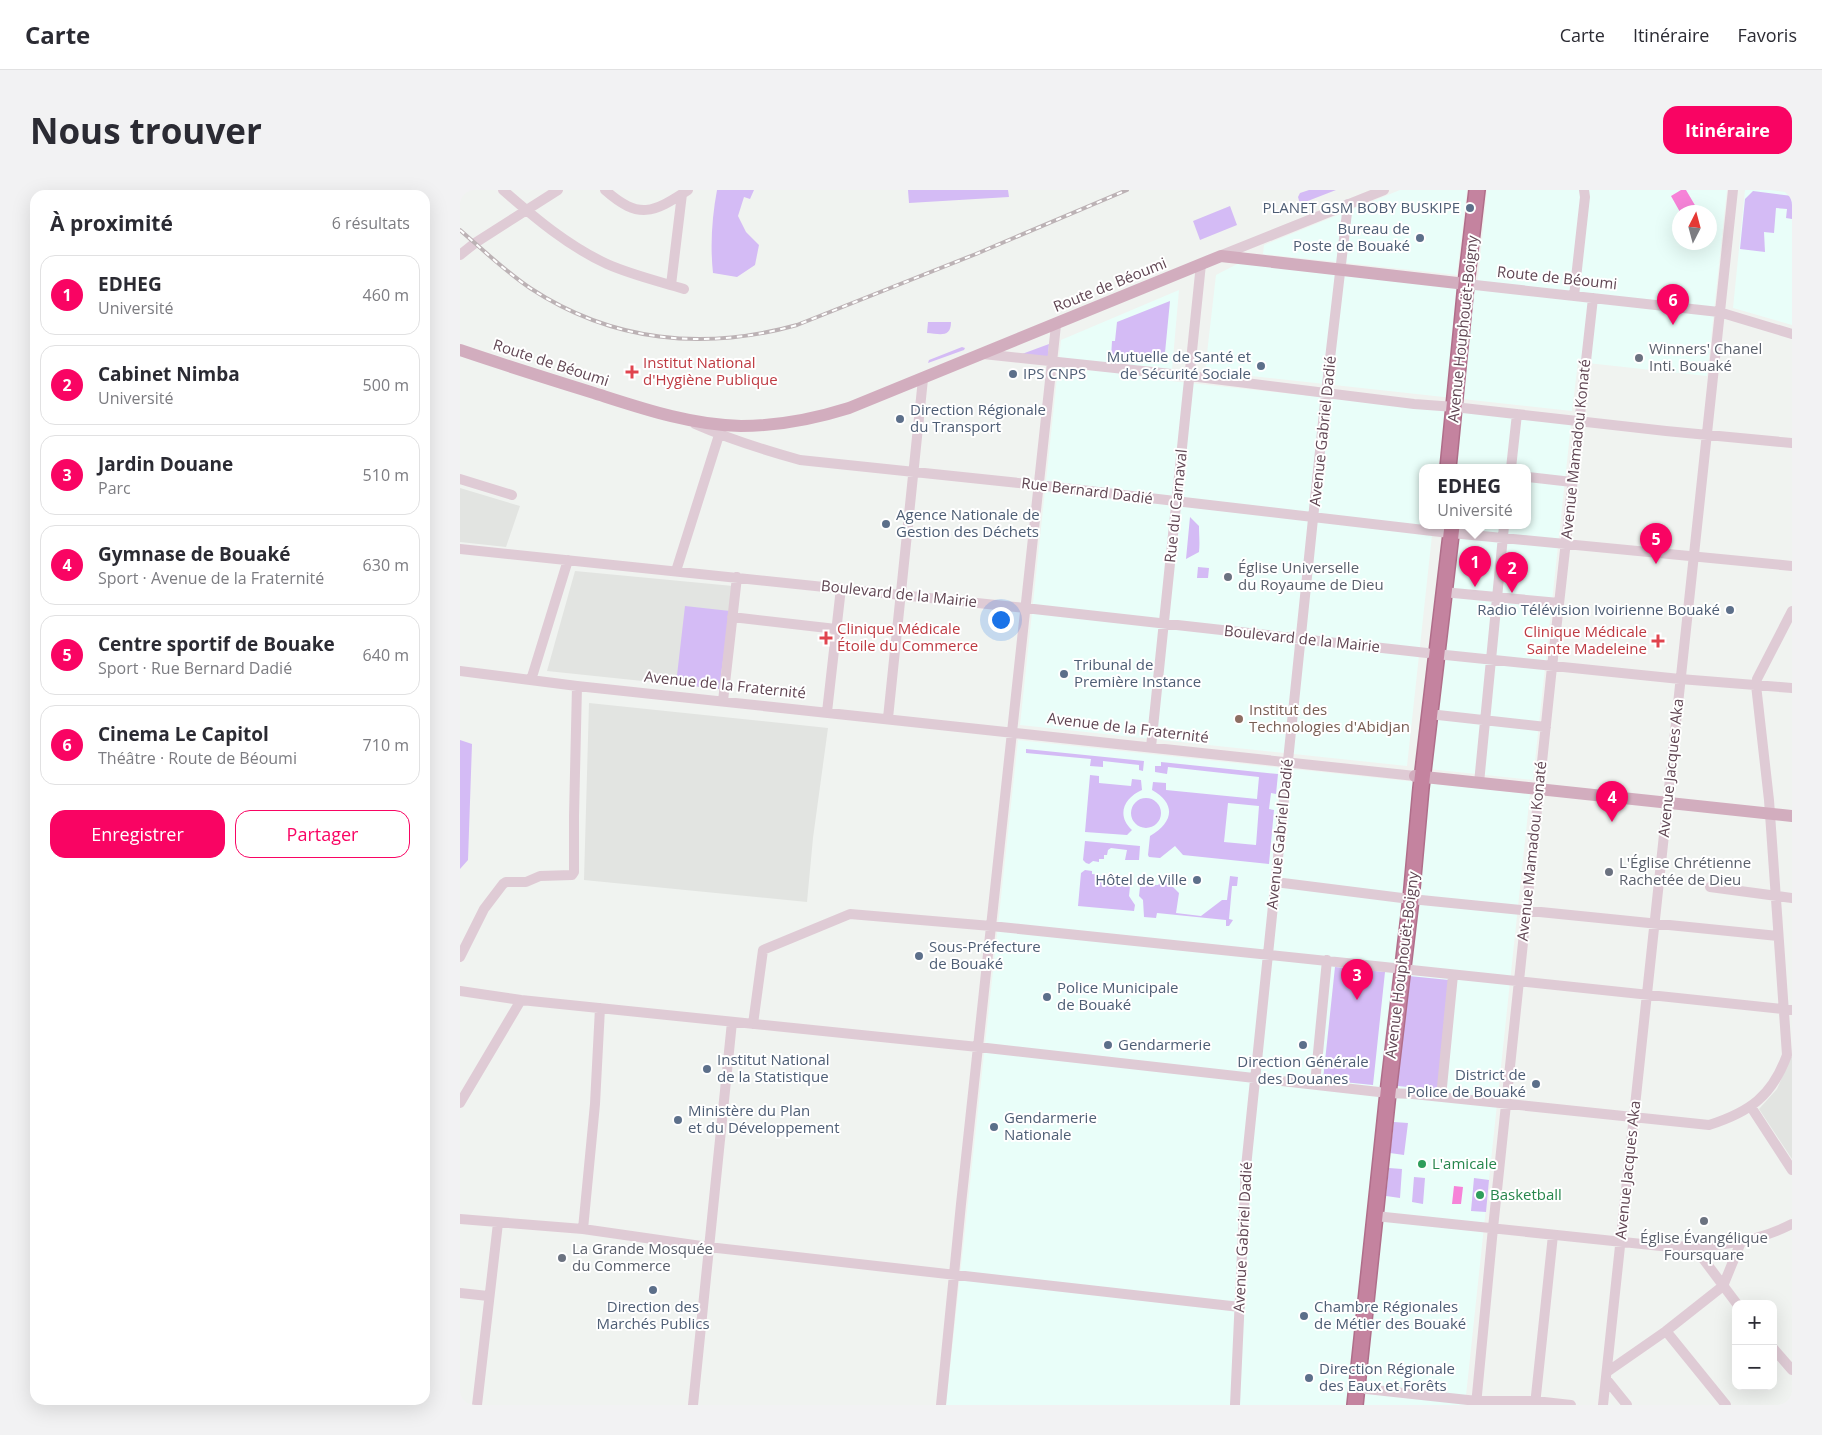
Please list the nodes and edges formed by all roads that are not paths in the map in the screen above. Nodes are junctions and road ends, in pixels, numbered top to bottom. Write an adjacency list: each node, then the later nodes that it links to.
1 (503, 190): 11 (street)
2 (558, 190): 11 (street)
3 (605, 190): 9 (street)
4 (1384, 190): 10 (street)
5 (1477, 190): 17 (highway, Avenue Houphouët-Boigny)
6 (1486, 190): 17 (highway, Avenue Houphouët-Boigny)
7 (1584, 190): 19 (street)
8 (1733, 190): 21 (street, Avenue Jacques Aka)
9 (685, 192): 16 (street)
10 (1348, 204): 13 (street); 15 (street, Avenue Gabriel Dadié)
11 (526, 210): 12 (street); 16 (street)
12 (460, 255)
13 (1221, 256): 14 (main road, Route de Béoumi); 15 (main road, Route de Béoumi)
14 (1202, 264): 22 (main road, Route de Béoumi); 27 (street, Rue du Carnaval)
15 (1340, 269): 17 (main road, Route de Béoumi); 29 (street, Avenue Gabriel Dadié)
16 (671, 285): 18 (street)
17 (1470, 285): 19 (street, Route de Béoumi); 30 (highway, Avenue Houphouët-Boigny)
18 (684, 289)
19 (1574, 296): 20 (street, Route de Béoumi)
20 (1593, 298): 21 (street, Route de Béoumi); 33 (street, Avenue Mamadou Konaté)
21 (1719, 312): 23 (street, Route de Béoumi); 35 (street, Avenue Jacques Aka)
22 (1056, 325): 25 (main road, Route de Béoumi); 26 (street)
23 (1792, 334)
24 (460, 350): 32 (main road, Route de Béoumi)
25 (983, 354): 26 (street); 28 (main road, Route de Béoumi)
26 (1052, 361): 27 (street); 44 (street)
27 (1190, 376): 29 (street); 46 (street, Rue du Carnaval)
28 (923, 379): 32 (main road, Route de Béoumi); 40 (street)
29 (1326, 393): 30 (street); 47 (street, Avenue Gabriel Dadié)
30 (1459, 408): 31 (street); 37 (highway, Avenue Houphouët-Boigny); 38 (highway, Avenue Houphouët-Boigny)
31 (1517, 414): 33 (street); 39 (street)
32 (686, 420): 34 (street, Rue Bernard Dadié)
33 (1578, 421): 35 (street); 43 (street, Avenue Mamadou Konaté)
34 (719, 434): 40 (street, Rue Bernard Dadié); 57 (street)
35 (1706, 435): 36 (street); 54 (street, Avenue Jacques Aka)
36 (1792, 443)
37 (1449, 464)
38 (1457, 464)
39 (1511, 464)
40 (913, 472): 44 (street, Rue Bernard Dadié); 61 (street)
41 (1531, 477): 43 (street)
42 (460, 479): 45 (street)
43 (1572, 482): 52 (street, Avenue Mamadou Konaté)
44 (1038, 485): 46 (street, Rue Bernard Dadié); 64 (street)
45 (512, 495)
46 (1176, 501): 47 (street, Rue Bernard Dadié); 67 (street, Rue du Carnaval)
47 (1314, 517): 48 (street, Rue Bernard Dadié); 69 (street, Avenue Gabriel Dadié)
48 (1419, 527)
49 (1446, 529): 51 (street, Rue Bernard Dadié); 60 (highway, Avenue Houphouët-Boigny); 70 (highway, Avenue Houphouët-Boigny)
50 (1504, 529): 51 (street)
51 (1503, 538): 52 (street, Rue Bernard Dadié); 62 (street)
52 (1566, 544): 54 (street, Rue Bernard Dadié); 63 (street, Avenue Mamadou Konaté)
53 (460, 549): 55 (street, Boulevard de la Mairie)
54 (1693, 557): 56 (street, Rue Bernard Dadié); 74 (street, Avenue Jacques Aka)
55 (568, 560): 57 (street, Boulevard de la Mairie); 75 (street)
56 (1792, 566)
57 (676, 571): 58 (street, Boulevard de la Mairie)
58 (737, 577): 59 (street, Boulevard de la Mairie); 66 (street)
59 (841, 588): 61 (street, Boulevard de la Mairie); 68 (street)
60 (1443, 592): 62 (street); 70 (highway, Avenue Houphouët-Boigny)
61 (901, 595): 64 (street, Boulevard de la Mairie); 82 (street)
62 (1496, 597): 63 (street); 71 (street)
63 (1559, 603): 72 (street, Avenue Mamadou Konaté)
64 (1025, 608): 67 (street, Boulevard de la Mairie); 85 (street)
65 (1792, 611): 76 (street)
66 (732, 617): 68 (street); 79 (street)
67 (1164, 624): 69 (street, Boulevard de la Mairie); 86 (street, Rue du Carnaval)
68 (836, 629): 80 (street)
69 (1301, 640): 70 (street, Boulevard de la Mairie); 87 (street, Avenue Gabriel Dadié)
70 (1432, 654): 71 (street, Boulevard de la Mairie); 81 (highway, Avenue Houphouët-Boigny); 88 (highway, Avenue Houphouët-Boigny)
71 (1490, 660): 72 (street, Boulevard de la Mairie); 83 (street)
72 (1552, 667): 74 (street, Boulevard de la Mairie); 84 (street, Avenue Mamadou Konaté)
73 (460, 671): 75 (street, Avenue de la Fraternité)
74 (1680, 679): 76 (street, Boulevard de la Mairie); 91 (street, Avenue Jacques Aka)
75 (531, 680): 77 (street, Avenue de la Fraternité)
76 (1756, 685): 78 (street, Boulevard de la Mairie); 92 (street)
77 (578, 686): 79 (street, Avenue de la Fraternité); 104 (street)
78 (1792, 688)
79 (723, 701): 80 (street, Avenue de la Fraternité)
80 (826, 712): 82 (street, Avenue de la Fraternité)
81 (1430, 714): 83 (street); 88 (highway, Avenue Houphouët-Boigny)
82 (888, 718): 85 (street, Avenue de la Fraternité)
83 (1484, 720): 84 (street); 89 (street)
84 (1546, 727): 90 (street, Avenue Mamadou Konaté)
85 (1012, 732): 86 (street, Avenue de la Fraternité); 101 (street)
86 (1151, 748): 87 (street, Avenue de la Fraternité)
87 (1287, 762): 88 (street, Avenue de la Fraternité); 94 (street, Avenue Gabriel Dadié)
88 (1419, 776): 89 (main road, Avenue de la Fraternité); 97 (highway, Avenue Houphouët-Boigny)
89 (1479, 783): 90 (main road, Avenue de la Fraternité)
90 (1539, 790): 91 (main road, Avenue de la Fraternité); 99 (street, Avenue Mamadou Konaté)
91 (1667, 803): 92 (main road, Avenue de la Fraternité); 100 (street, Avenue Jacques Aka)
92 (1770, 813): 93 (main road, Avenue de la Fraternité); 96 (street)
93 (1792, 816)
94 (1274, 882): 97 (street); 103 (street, Avenue Gabriel Dadié)
95 (1710, 887): 96 (street)
96 (1774, 895): 98 (street); 102 (street)
97 (1406, 898): 99 (street); 106 (highway, Avenue Houphouët-Boigny)
98 (1792, 898)
99 (1526, 910): 100 (street); 108 (street, Avenue Mamadou Konaté)
100 (1654, 923): 102 (street); 110 (street, Avenue Jacques Aka)
101 (991, 926): 103 (street); 115 (street); 116 (street)
102 (1778, 936): 113 (street)
103 (1267, 954): 105 (street); 117 (street, Avenue Gabriel Dadié)
104 (460, 957)
105 (1327, 960): 106 (street); 118 (street)
106 (1398, 969): 107 (street); 119 (highway, Avenue Houphouët-Boigny)
107 (1453, 975): 108 (street); 120 (street)
108 (1519, 981): 110 (street); 122 (street, Avenue Mamadou Konaté)
109 (460, 991): 111 (street)
110 (1646, 995): 113 (street); 124 (street, Avenue Jacques Aka)
111 (521, 1000): 112 (street); 121 (street)
112 (600, 1008): 114 (street); 131 (street)
113 (1788, 1010): 123 (street)
114 (732, 1022): 115 (street); 135 (street)
115 (753, 1024): 116 (street)
116 (978, 1047): 117 (street); 137 (street)
117 (1254, 1077): 118 (street); 142 (street, Avenue Gabriel Dadié)
118 (1315, 1084): 119 (street)
119 (1384, 1092): 120 (street); 126 (highway, Avenue Houphouët-Boigny); 154 (highway, Avenue Houphouët-Boigny)
120 (1441, 1097): 122 (street)
121 (460, 1104)
122 (1506, 1104): 124 (street); 130 (street, Avenue Mamadou Konaté)
123 (1751, 1107): 124 (street); 125 (street)
124 (1634, 1117): 133 (street, Avenue Jacques Aka)
125 (1792, 1170)
126 (1375, 1216): 130 (street); 147 (highway, Avenue Houphouët-Boigny)
127 (460, 1219): 128 (street)
128 (498, 1223): 131 (street); 140 (street)
129 (1792, 1224): 134 (street)
130 (1493, 1228): 132 (street); 148 (street, Avenue Mamadou Konaté)
131 (583, 1229): 135 (street)
132 (1552, 1235): 133 (street); 149 (street)
133 (1620, 1242): 136 (street); 146 (street, Avenue Jacques Aka)
134 (1742, 1242): 136 (street); 138 (street)
135 (708, 1247): 137 (street); 151 (street)
136 (1695, 1248): 138 (street)
137 (955, 1275): 142 (street); 152 (street)
138 (1723, 1286): 141 (street); 143 (street)
139 (460, 1293): 140 (street)
140 (488, 1296): 150 (street)
141 (1734, 1300)
142 (1240, 1308): 153 (street, Avenue Gabriel Dadié)
143 (1666, 1331): 146 (street); 159 (street)
144 (1777, 1353): 145 (street)
145 (1792, 1370)
146 (1606, 1376): 157 (street, Avenue Jacques Aka); 158 (street)
147 (1357, 1388): 148 (street); 155 (highway, Avenue Houphouët-Boigny)
148 (1476, 1403): 149 (street)
149 (1535, 1403): 156 (street)
150 (477, 1405)
151 (693, 1405)
152 (941, 1405)
153 (1235, 1405)
154 (1348, 1405)
155 (1356, 1405)
156 (1571, 1405)
157 (1603, 1405)
158 (1627, 1405)
159 (1726, 1405)

